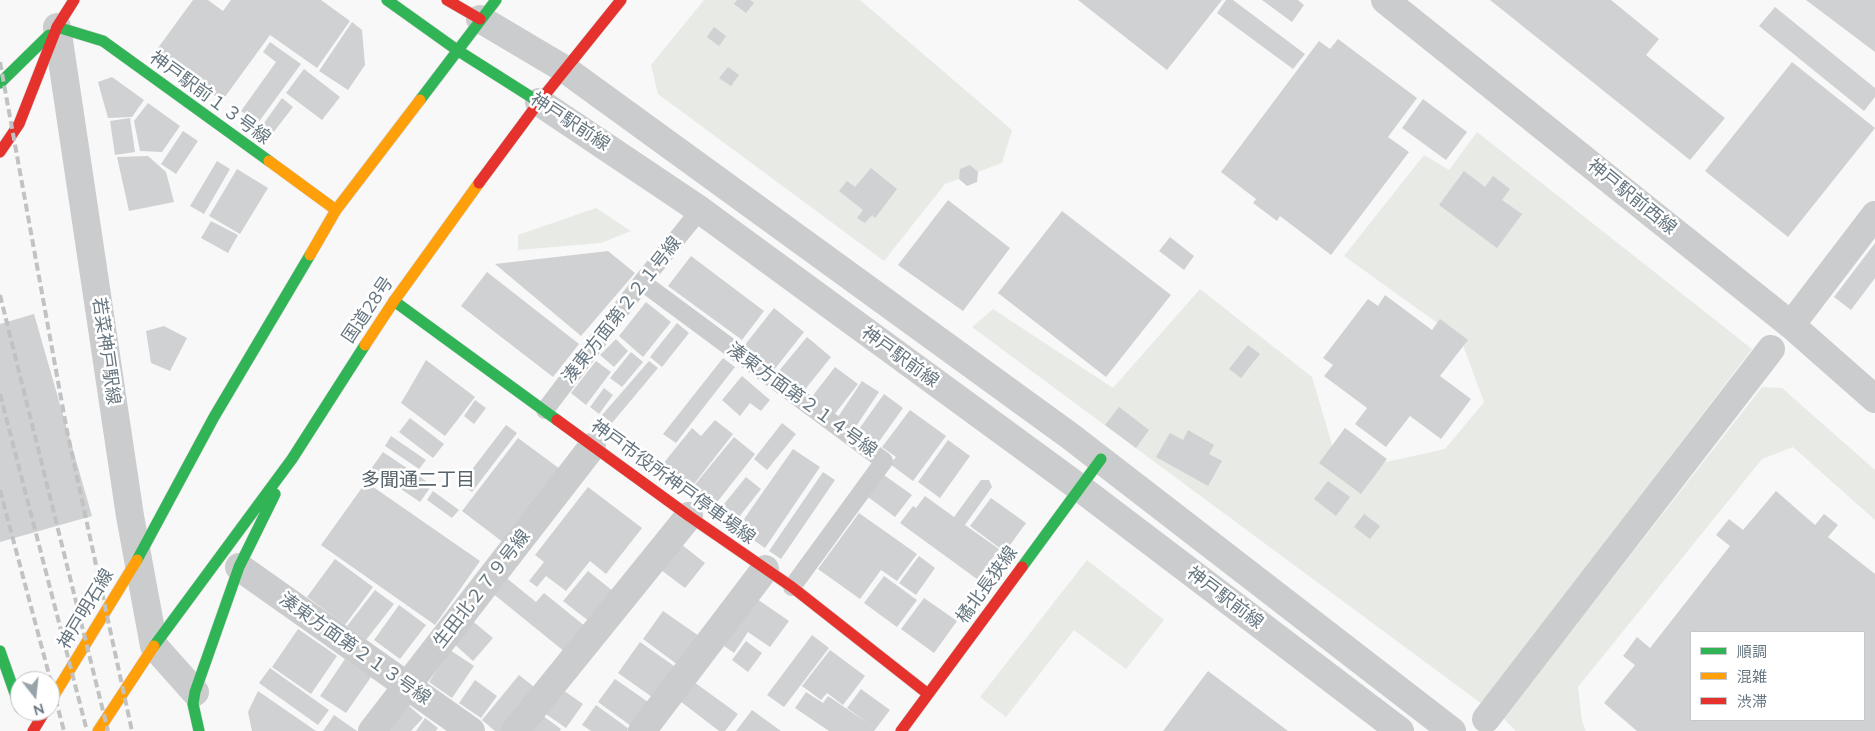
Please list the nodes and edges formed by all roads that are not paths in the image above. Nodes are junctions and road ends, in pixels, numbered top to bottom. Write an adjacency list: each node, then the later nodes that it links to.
1 (387, 0): 7 (main road, 神戸駅前線)
2 (447, 0): 6 (main road, 神戸駅前線)
3 (621, 0): 8 (main road, 国道28号)
4 (1392, 2): 17 (street, 神戸駅前西線)
5 (66, 10): 9 (main road); 11 (main road); 12 (main road, 神戸駅前１３号線); 26 (street, 若菜神戸駅線)
6 (488, 10): 7 (main road); 8 (street, 神戸駅前線)
7 (457, 50): 10 (main road, 神戸駅前線); 12 (main road)
8 (566, 70): 10 (main road, 国道28号); 23 (street, 神戸駅前線)
9 (0, 83)
10 (539, 102): 13 (street, 神戸駅前線); 16 (main road, 国道28号)
11 (0, 152)
12 (336, 210): 26 (main road)
13 (700, 210): 15 (lane, 湊東方面第２２１号線); 24 (street, 神戸駅前線)
14 (1875, 215): 17 (street)
15 (642, 282): 20 (lane, 湊東方面第２２１号線); 29 (lane, 湊東方面第２１４号線)
16 (394, 301): 20 (main road, 神戸市役所神戸停車場線); 22 (main road, 国道28号)
17 (1791, 324): 19 (street, 神戸駅前西線)
18 (1771, 349): 37 (street)
19 (1875, 399)
20 (545, 410): 21 (main road, 神戸市役所神戸停車場線)
21 (592, 447): 25 (main road, 神戸市役所神戸停車場線); 34 (street, 生田北２７９号線)
22 (292, 459): 27 (main road); 30 (main road, 国道28号)
23 (1101, 459): 24 (main road, 橘北長狭線); 46 (street, 神戸駅前線)
24 (1080, 488): 36 (main road, 橘北長狭線); 45 (street, 神戸駅前線)
25 (689, 516): 28 (main road, 神戸市役所神戸停車場線); 42 (street)
26 (137, 560): 30 (street, 若菜神戸駅線); 33 (main road, 神戸明石線)
27 (239, 567): 34 (street, 湊東方面第２１３号線); 35 (main road)
28 (765, 569): 29 (main road, 神戸市役所神戸停車場線); 43 (street)
29 (792, 587): 36 (main road, 神戸市役所神戸停車場線)
30 (154, 646): 35 (street, 若菜神戸駅線); 38 (main road)
31 (0, 651): 32 (main road)
32 (10, 679)
33 (60, 685)
34 (407, 686): 40 (street, 生田北２７９号線); 41 (street, 湊東方面第２１３号線)
35 (194, 692): 39 (main road)
36 (928, 694): 44 (main road, 橘北長狭線)
37 (1486, 719)
38 (98, 731)
39 (199, 731)
40 (372, 731)
41 (471, 731)
42 (515, 731)
43 (642, 731)
44 (901, 731)
45 (1400, 731)
46 (1452, 731)

